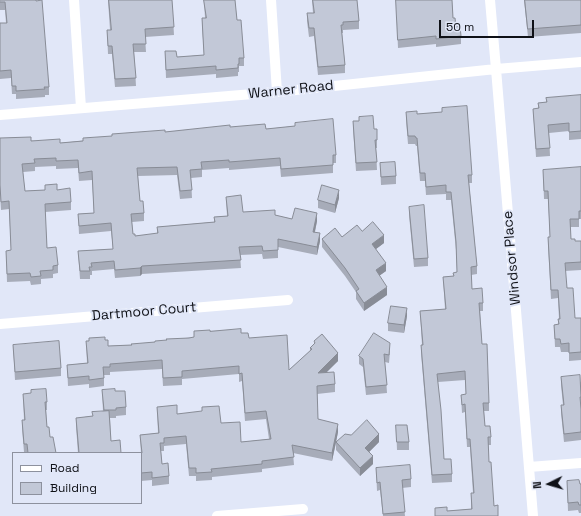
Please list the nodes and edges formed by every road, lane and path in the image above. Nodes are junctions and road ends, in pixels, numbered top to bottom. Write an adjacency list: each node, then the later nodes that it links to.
1 (74, 0): 7 (street)
2 (271, 0): 6 (street)
3 (490, 0): 5 (street, Windsor Place)
4 (581, 62): 5 (street, Warner Road)
5 (496, 69): 6 (street, Warner Road); 12 (street, Windsor Place)
6 (277, 92): 7 (street, Warner Road)
7 (81, 108): 8 (street, Warner Road)
8 (0, 115)
9 (288, 300): 10 (street, Dartmoor Court)
10 (0, 324)
11 (581, 463): 12 (street)
12 (529, 467): 15 (street, Windsor Place)
13 (303, 509): 14 (street)
14 (217, 516)
15 (533, 516)

